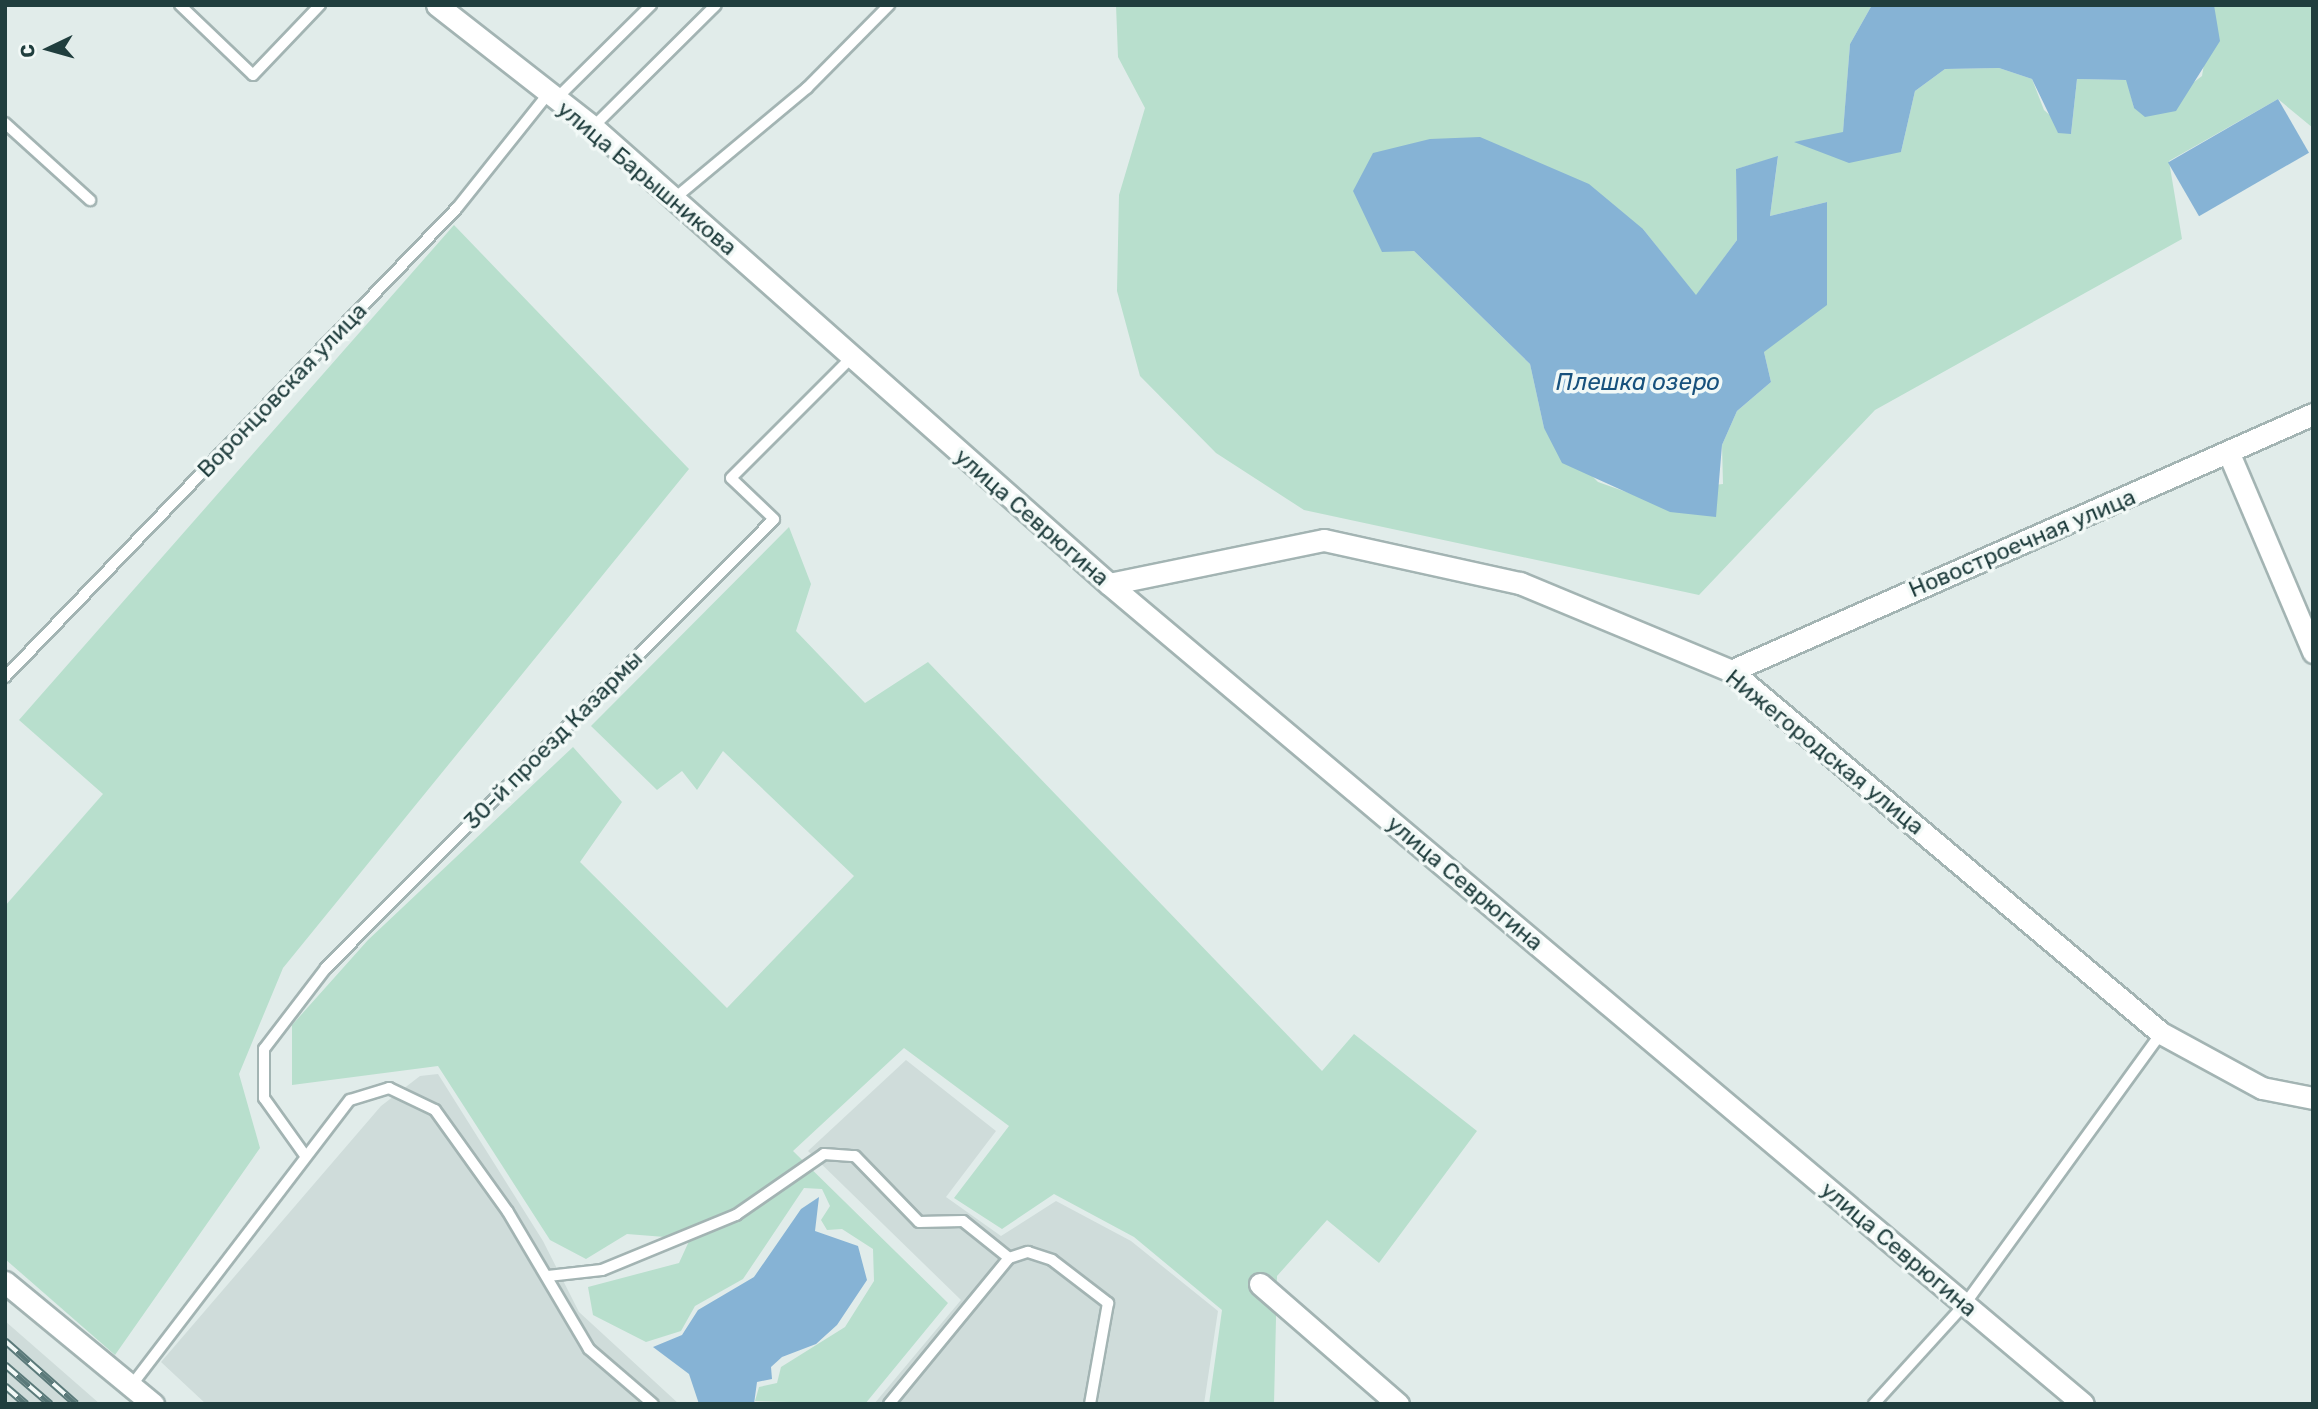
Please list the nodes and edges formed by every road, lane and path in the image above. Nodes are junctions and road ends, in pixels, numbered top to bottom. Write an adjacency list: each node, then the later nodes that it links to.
1 (180, 5): 2 (lane)
2 (320, 5)
3 (437, 5): 7 (street, улица Барышникова)
4 (651, 5): 7 (lane, Воронцовская улица)
5 (716, 5): 9 (lane)
6 (889, 5): 10 (lane)
7 (552, 97): 9 (street, улица Барышникова); 18 (lane, Воронцовская улица)
8 (5, 123): 11 (lane)
9 (593, 127): 10 (street, улица Барышникова)
10 (675, 198): 12 (street, улица Барышникова)
11 (90, 200)
12 (851, 358): 15 (street, улица Севрюгина); 21 (lane, 30-й проезд Казармы)
13 (2313, 414): 14 (street, Новостроечная улица)
14 (2230, 456): 16 (street); 17 (street, Новостроечная улица)
15 (1109, 583): 17 (street, Нижегородская улица); 26 (street, улица Севрюгина)
16 (2313, 652)
17 (1731, 671): 19 (street, Нижегородская улица)
18 (5, 677)
19 (2161, 1033): 20 (street, Нижегородская улица); 26 (lane)
20 (2313, 1098)
21 (304, 1154): 23 (lane); 27 (lane)
22 (1009, 1258): 23 (lane); 30 (lane); 31 (lane)
23 (548, 1276): 29 (lane)
24 (5, 1282): 27 (street)
25 (1260, 1284): 32 (street)
26 (1965, 1304): 33 (lane); 34 (street, улица Севрюгина)
27 (131, 1386): 28 (street)
28 (153, 1404)
29 (653, 1404)
30 (889, 1404)
31 (1090, 1404)
32 (1398, 1404)
33 (1874, 1404)
34 (2083, 1404)

